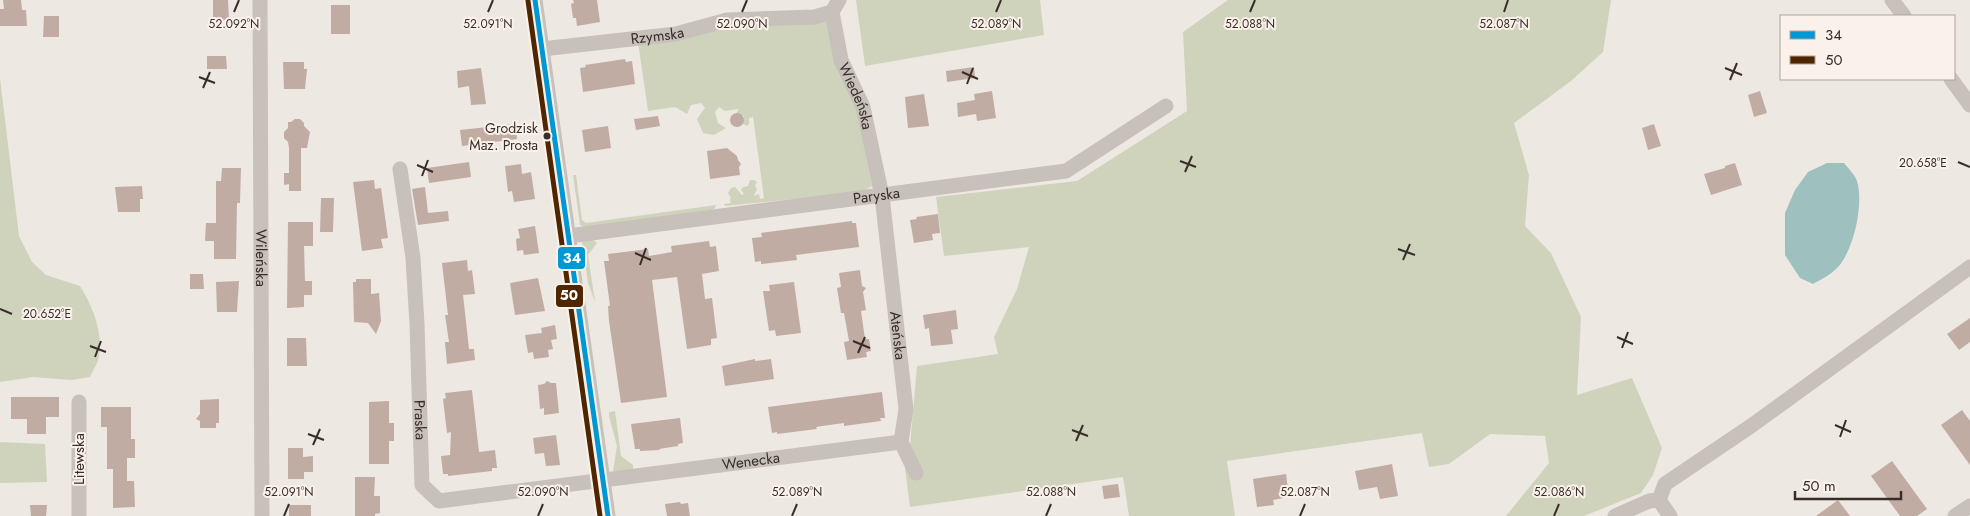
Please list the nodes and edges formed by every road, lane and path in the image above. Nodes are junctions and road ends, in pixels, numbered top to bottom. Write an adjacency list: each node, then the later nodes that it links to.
1 (260, 0): 21 (street, Wileńska)
2 (535, 0): 6 (street)
3 (1892, 0): 5 (street)
4 (835, 6): 6 (street, Rzymska); 11 (street, Wiedeńska)
5 (1903, 15)
6 (542, 49): 12 (street)
7 (1952, 80): 8 (street)
8 (1970, 105)
9 (1166, 106): 11 (street, Paryska)
10 (400, 168): 17 (street, Praska)
11 (882, 196): 12 (street, Paryska); 15 (street, Ateńska)
12 (568, 236): 17 (street)
13 (1970, 267): 18 (street)
14 (79, 402): 20 (street, Litewska)
15 (901, 442): 16 (street); 17 (street, Wenecka)
16 (916, 473)
17 (602, 481): 22 (street)
18 (1659, 500): 23 (street); 24 (street)
19 (1970, 506): 25 (street)
20 (79, 516)
21 (262, 516)
22 (608, 516)
23 (1615, 516)
24 (1670, 516)
25 (1956, 516)

